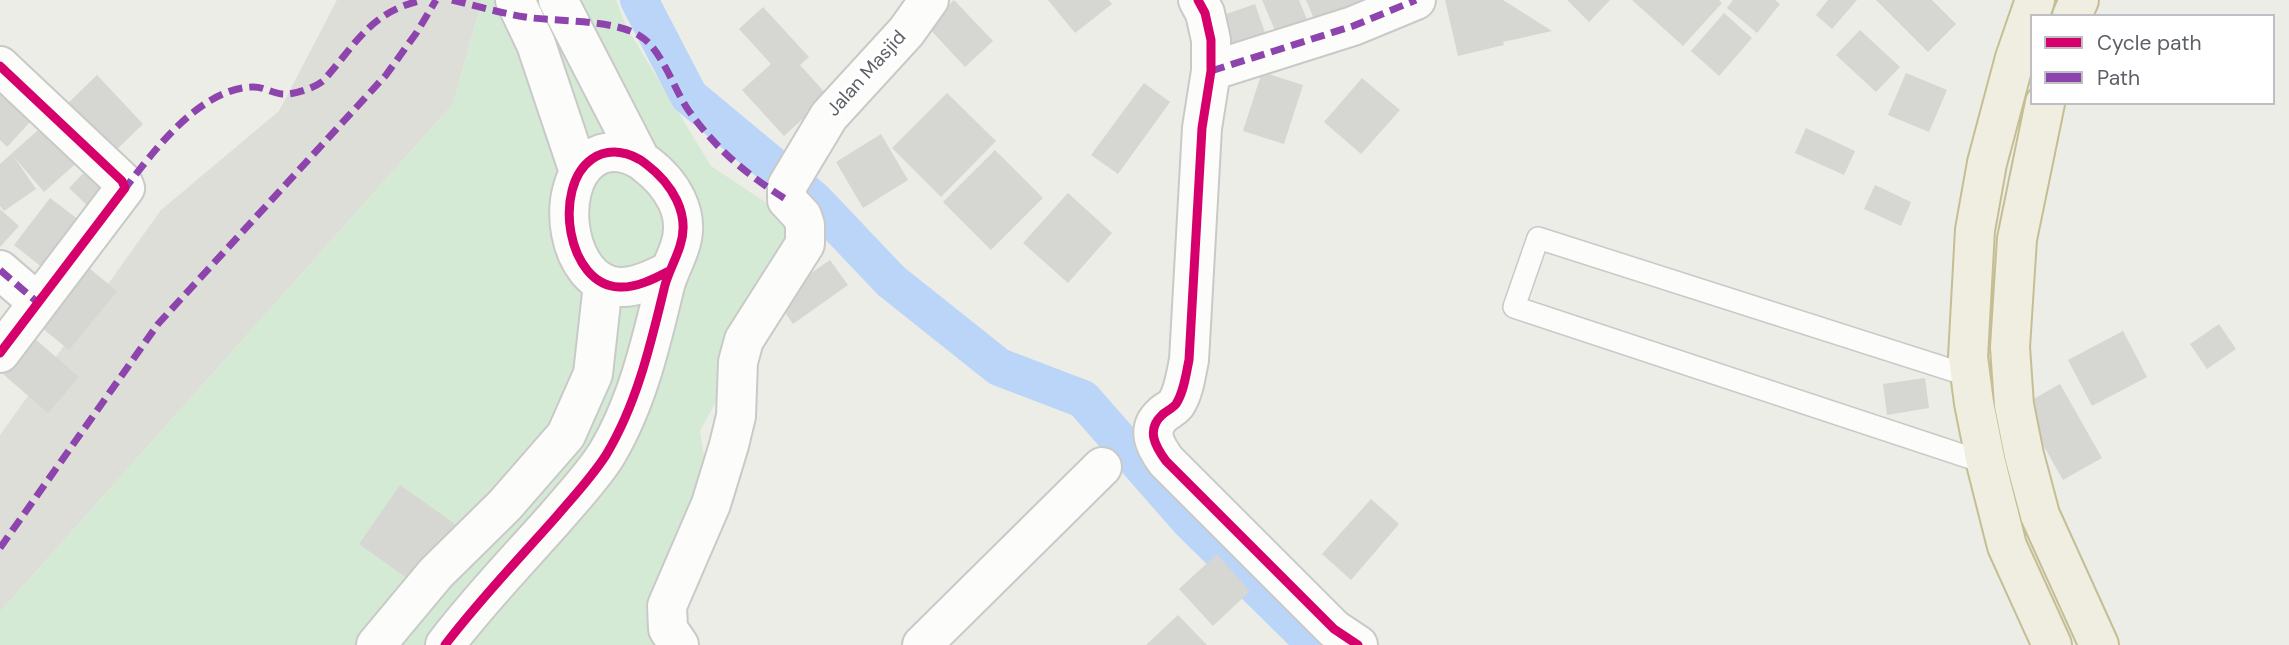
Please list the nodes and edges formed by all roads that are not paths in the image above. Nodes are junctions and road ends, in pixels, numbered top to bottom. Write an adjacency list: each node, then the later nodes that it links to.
1 (516, 0): 11 (street)
2 (558, 0): 10 (street)
3 (929, 0): 22 (street, Jalan Masjid)
4 (1198, 0): 8 (street)
5 (1416, 0): 8 (street)
6 (2029, 7): 17 (highway)
7 (0, 66): 15 (street)
8 (1211, 71): 24 (street)
9 (2045, 105): 26 (highway)
10 (639, 158): 11 (street); 13 (street)
11 (579, 172): 14 (street)
12 (0, 270): 15 (street)
13 (669, 271): 14 (street); 21 (street)
14 (603, 284): 20 (street)
15 (37, 302): 16 (street)
16 (0, 354)
17 (1970, 376): 18 (highway); 18 (lane)
18 (1986, 463): 25 (highway)
19 (1102, 467): 23 (street)
20 (376, 645)
21 (445, 645)
22 (679, 645)
23 (922, 645)
24 (1357, 645)
25 (2052, 645)
26 (2099, 645)

